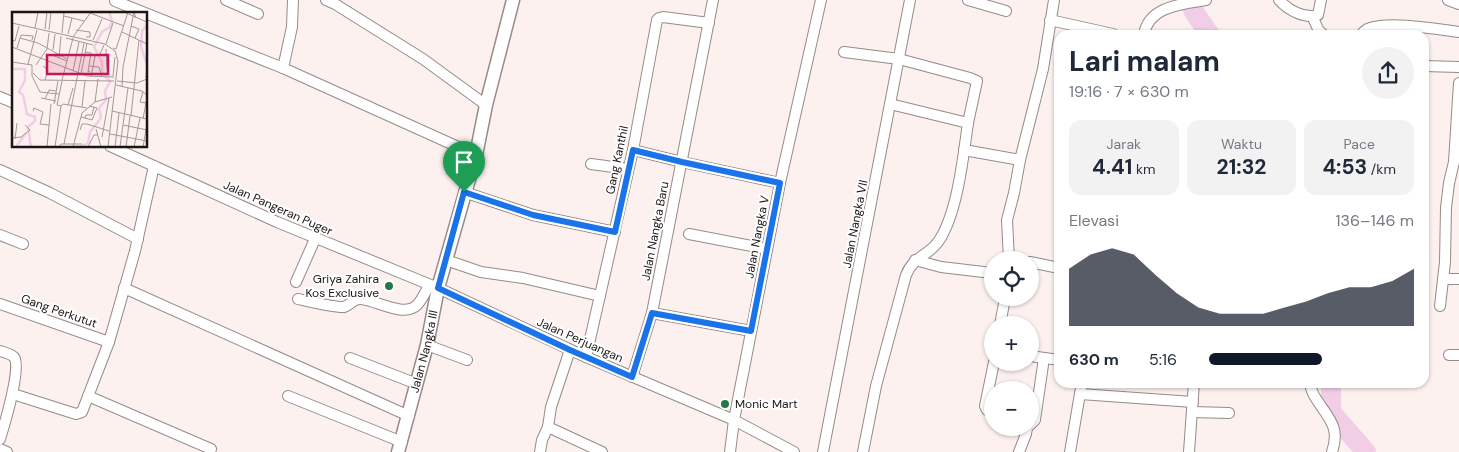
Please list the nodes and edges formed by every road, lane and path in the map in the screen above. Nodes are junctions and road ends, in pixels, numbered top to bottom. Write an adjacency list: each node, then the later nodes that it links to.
1 (226, 0): 19 (street)
2 (293, 0): 32 (street)
3 (514, 0): 37 (street, Jalan Nangka III)
4 (713, 0): 22 (street, Jalan Nangka Baru)
5 (821, 0): 50 (street, Jalan Nangka V)
6 (910, 0): 29 (street, Jalan Nangka VII)
7 (968, 0): 16 (street)
8 (1054, 0): 21 (street)
9 (1206, 0): 24 (street)
10 (1279, 0): 20 (street)
11 (1320, 0): 20 (street)
12 (1448, 0): 15 (street)
13 (115, 1): 17 (street)
14 (333, 2): 37 (street)
15 (1459, 4)
16 (1006, 11)
17 (143, 12)
18 (148, 14): 32 (street)
19 (258, 14)
20 (1312, 16): 25 (street)
21 (1050, 20): 23 (street); 43 (street)
22 (709, 23): 40 (street, Gang Kanthil); 44 (street, Jalan Nangka Baru)
23 (1095, 30)
24 (1146, 30)
25 (1319, 30)
26 (1366, 30): 27 (street)
27 (1459, 32)
28 (844, 52): 29 (street)
29 (899, 59): 36 (street, Jalan Nangka VII); 38 (street)
30 (1429, 66): 31 (street)
31 (1459, 67)
32 (283, 68): 42 (street)
33 (1459, 83): 45 (street)
34 (0, 97): 35 (street)
35 (12, 102)
36 (890, 104): 38 (street); 111 (street, Jalan Nangka VII)
37 (486, 105): 42 (street, Jalan Nangka III)
38 (968, 123): 41 (street)
39 (114, 148): 47 (street, Jalan Pangeran Puger)
40 (633, 150): 44 (street); 48 (street, Gang Kanthil)
41 (964, 150): 43 (street); 61 (street)
42 (476, 155): 51 (street, Jalan Nangka III)
43 (1020, 160): 59 (street)
44 (682, 162): 50 (street); 74 (street, Jalan Nangka Baru)
45 (1456, 162): 65 (street)
46 (591, 164): 48 (street)
47 (154, 166): 55 (street); 56 (street, Jalan Pangeran Puger)
48 (628, 169): 52 (street, Gang Kanthil)
49 (0, 170): 55 (street)
50 (780, 183): 58 (street, Jalan Nangka V)
51 (464, 192): 52 (street); 60 (street, Jalan Nangka III)
52 (615, 232): 70 (street, Gang Kanthil)
53 (689, 234): 58 (street)
54 (0, 235): 57 (street)
55 (138, 239): 69 (street)
56 (315, 239): 67 (street); 68 (street, Jalan Pangeran Puger)
57 (23, 244)
58 (768, 249): 75 (street, Jalan Nangka V)
59 (1010, 251)
60 (446, 260): 68 (street, Jalan Nangka III); 70 (street)
61 (915, 260): 64 (street); 112 (street)
62 (1039, 264): 63 (street)
63 (1054, 267)
64 (984, 271)
65 (1443, 278): 66 (street); 73 (street)
66 (1459, 279)
67 (296, 282)
68 (434, 287): 71 (street); 77 (street, Jalan Nangka III); 79 (street, Jalan Perjuangan)
69 (124, 288): 76 (street); 98 (street)
70 (600, 296): 80 (street, Gang Kanthil)
71 (298, 299)
72 (0, 304): 76 (street, Gang Perkutut)
73 (1440, 306)
74 (652, 313): 75 (street); 86 (street, Jalan Nangka Baru)
75 (751, 331): 99 (street, Jalan Nangka V)
76 (109, 342): 94 (street)
77 (427, 344): 85 (street); 87 (street, Jalan Nangka III)
78 (0, 350): 92 (street)
79 (570, 350): 80 (street, Jalan Perjuangan); 100 (street)
80 (586, 357): 86 (street, Jalan Perjuangan)
81 (1039, 357): 83 (street)
82 (350, 358): 87 (street)
83 (1044, 358): 84 (street); 91 (street)
84 (1054, 359)
85 (467, 360)
86 (632, 377): 99 (street, Jalan Perjuangan)
87 (417, 384): 98 (street, Jalan Nangka III)
88 (1081, 388): 93 (street)
89 (1194, 388): 96 (street)
90 (1311, 388): 116 (street)
91 (1039, 392)
92 (13, 394): 94 (street); 102 (street)
93 (1080, 394): 96 (street); 114 (street)
94 (88, 396): 105 (street)
95 (288, 396): 103 (street)
96 (1193, 407): 97 (street); 115 (street)
97 (1229, 413)
98 (409, 416): 103 (street, Jalan Nangka III)
99 (734, 420): 109 (street, Jalan Nangka V); 110 (street, Jalan Perjuangan)
100 (548, 427): 107 (street); 108 (street)
101 (1025, 436): 113 (street)
102 (0, 440)
103 (400, 447)
104 (0, 449): 106 (street)
105 (211, 449)
106 (7, 452)
107 (540, 452)
108 (602, 452)
109 (730, 452)
110 (794, 452)
111 (824, 452)
112 (863, 452)
113 (1019, 452)
114 (1070, 452)
115 (1189, 452)
116 (1332, 452)

